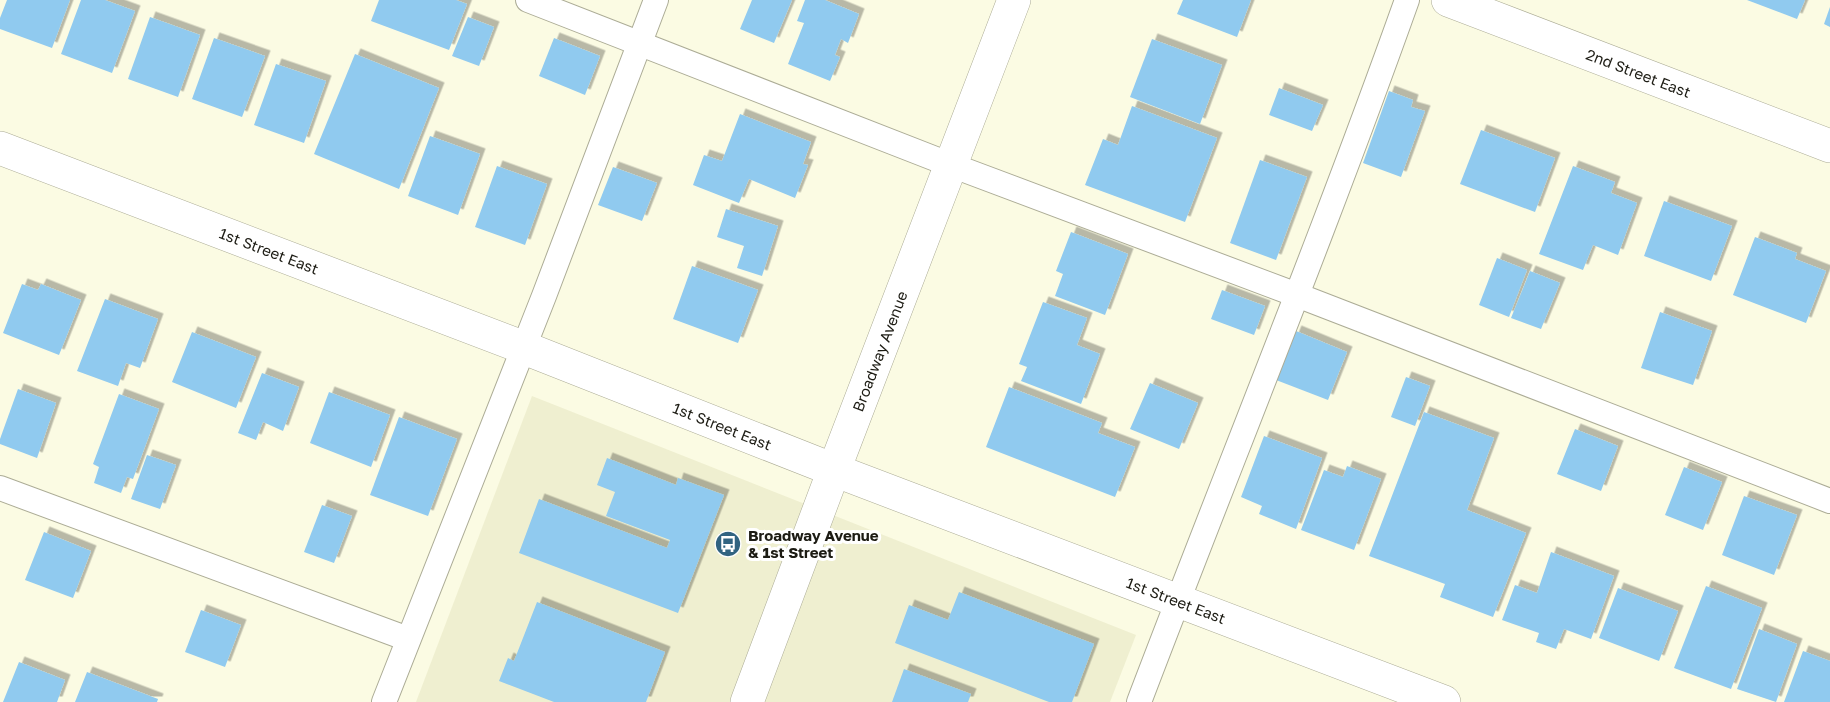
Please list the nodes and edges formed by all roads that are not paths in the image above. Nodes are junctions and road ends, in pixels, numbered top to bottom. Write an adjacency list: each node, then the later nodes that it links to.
1 (528, 0): 6 (lane)
2 (656, 0): 6 (lane)
3 (1014, 0): 9 (street, Broadway Avenue)
4 (1407, 0): 10 (lane)
5 (1448, 0): 7 (street, 2nd Street East)
6 (640, 44): 9 (lane); 11 (lane)
7 (1830, 146)
8 (0, 148): 11 (street, 1st Street East)
9 (951, 165): 10 (lane); 12 (street, Broadway Avenue)
10 (1297, 295): 14 (lane); 15 (lane)
11 (522, 347): 12 (street, 1st Street East); 16 (lane)
12 (834, 470): 15 (street, 1st Street East); 18 (street, Broadway Avenue)
13 (0, 488): 16 (lane)
14 (1830, 501)
15 (1177, 600): 19 (lane); 20 (street, 1st Street East)
16 (408, 639): 17 (lane)
17 (384, 702)
18 (747, 702)
19 (1139, 702)
20 (1444, 702)

